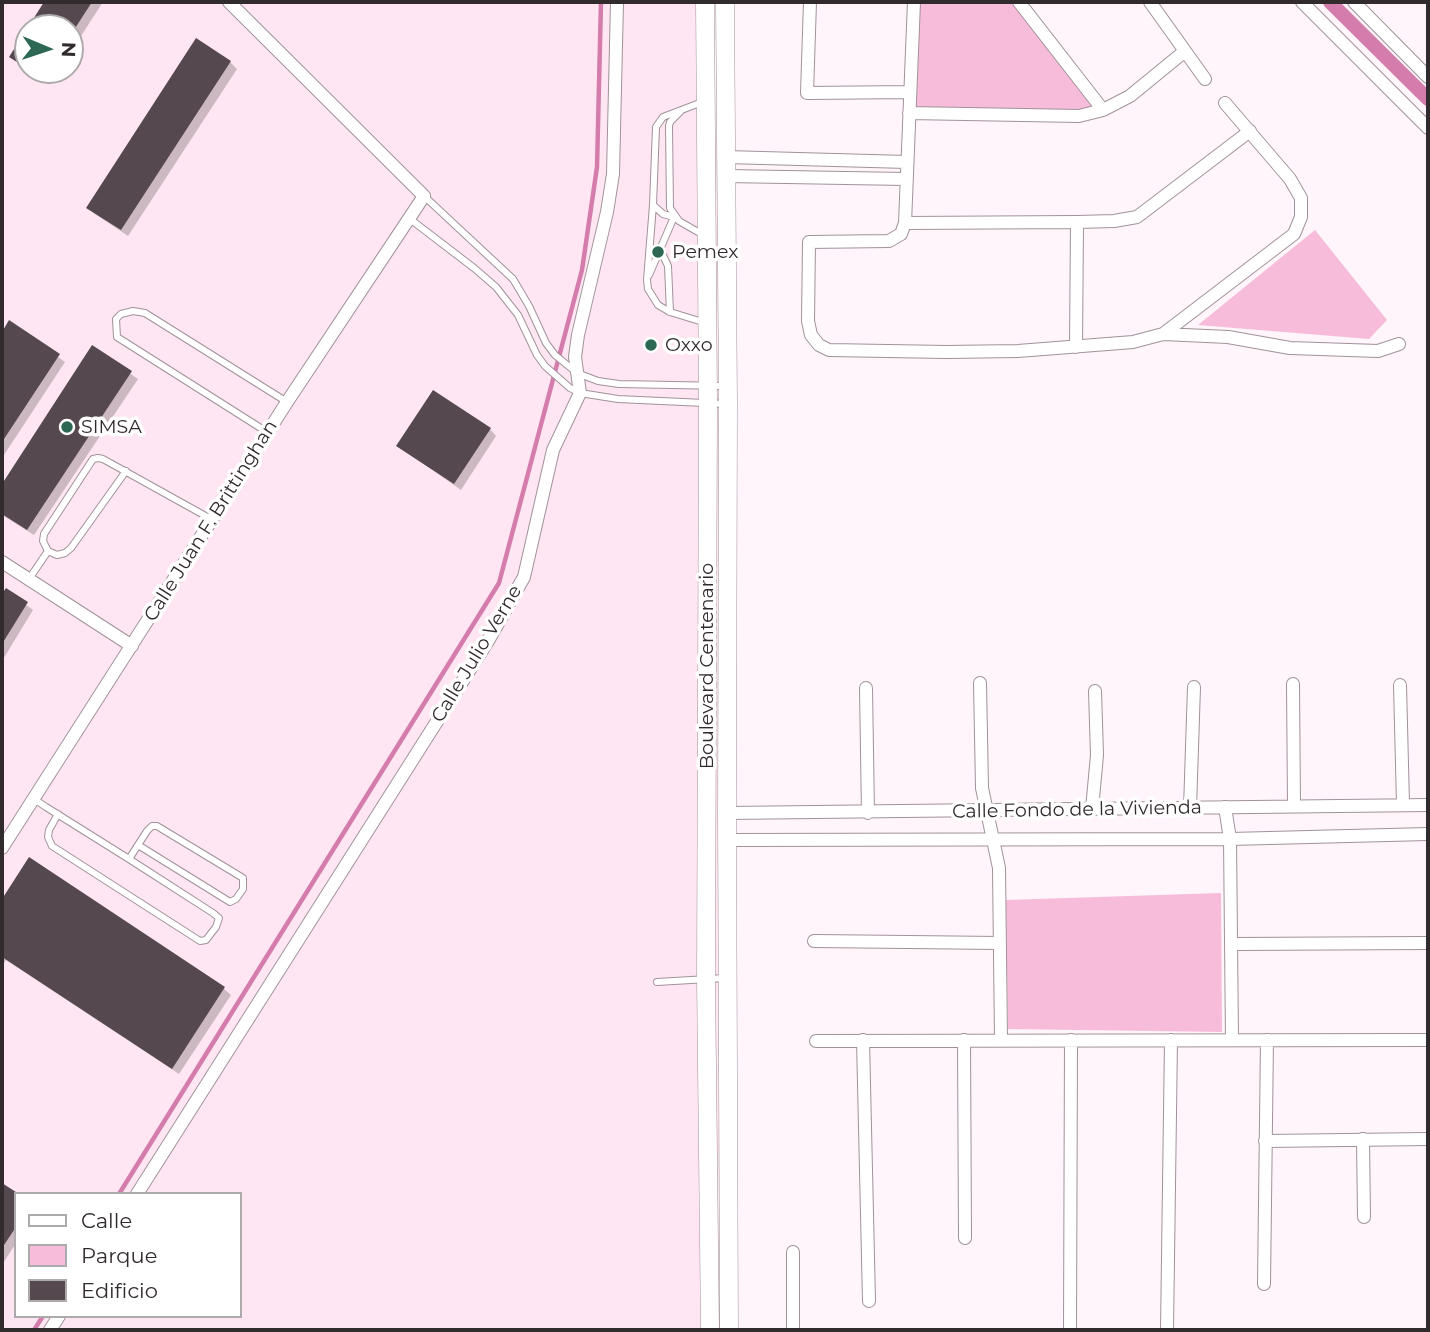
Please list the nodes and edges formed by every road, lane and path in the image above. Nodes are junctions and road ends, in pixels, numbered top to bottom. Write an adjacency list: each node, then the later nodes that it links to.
1 (229, 2): 27 (street)
2 (617, 2): 41 (street)
3 (705, 2): 12 (main road, Boulevard Centenario)
4 (725, 2): 23 (main road, Boulevard Centenario)
5 (810, 2): 15 (street)
6 (914, 2): 15 (street)
7 (1019, 2): 19 (street)
8 (1150, 2): 11 (street)
9 (1301, 2): 21 (street)
10 (1354, 2): 13 (street)
11 (1185, 51): 14 (street); 19 (street)
12 (705, 57): 16 (main road, Boulevard Centenario); 25 (main road)
13 (1428, 77)
14 (1205, 79)
15 (909, 92): 20 (street)
16 (706, 100): 18 (lane); 33 (main road, Boulevard Centenario)
17 (1225, 103): 22 (street)
18 (685, 109): 28 (lane); 29 (lane)
19 (1103, 110): 20 (street)
20 (908, 113): 24 (street)
21 (1428, 128)
22 (1250, 131): 31 (street); 38 (street)
23 (726, 157): 24 (street); 25 (main road, Boulevard Centenario)
24 (907, 162): 26 (street)
25 (726, 176): 26 (street); 42 (main road, Boulevard Centenario)
26 (906, 179): 32 (street)
27 (424, 196): 30 (street, Calle Juan F. Brittinghan); 41 (lane)
28 (653, 205): 29 (lane); 35 (lane)
29 (674, 217): 33 (lane); 34 (lane)
30 (409, 218): 43 (lane); 45 (street, Calle Juan F. Brittinghan)
31 (1077, 222): 32 (street); 40 (street)
32 (905, 223): 40 (street)
33 (708, 237): 37 (main road, Boulevard Centenario)
34 (660, 249): 35 (lane); 36 (lane)
35 (647, 280): 36 (lane)
36 (670, 312): 37 (lane)
37 (708, 323): 44 (main road, Boulevard Centenario)
38 (1163, 334): 39 (street); 40 (street)
39 (1399, 344)
40 (1076, 347)
41 (572, 369): 43 (street); 44 (lane)
42 (728, 386): 44 (lane); 46 (main road, Boulevard Centenario)
43 (580, 393): 44 (lane); 100 (street, Calle Julio Verne)
44 (708, 394): 46 (lane); 54 (main road, Boulevard Centenario)
45 (286, 402): 47 (street, Calle Juan F. Brittinghan); 47 (lane)
46 (728, 404): 55 (main road, Boulevard Centenario)
47 (267, 432): 49 (street, Calle Juan F. Brittinghan)
48 (126, 471): 49 (lane); 50 (lane); 50 (lane)
49 (212, 519): 53 (street, Calle Juan F. Brittinghan)
50 (48, 551): 52 (lane)
51 (2, 562): 52 (street)
52 (29, 579): 53 (street)
53 (132, 646): 63 (street, Calle Juan F. Brittinghan)
54 (706, 675): 55 (main road); 62 (main road, Boulevard Centenario)
55 (727, 675): 71 (main road, Boulevard Centenario)
56 (980, 683): 70 (street)
57 (1293, 684): 66 (street)
58 (1400, 685): 64 (street)
59 (1194, 687): 68 (street)
60 (866, 688): 72 (street)
61 (1095, 691): 69 (street)
62 (706, 739): 77 (main road); 86 (main road, Boulevard Centenario)
63 (34, 799): 73 (lane); 79 (street, Calle Juan F. Brittinghan)
64 (1403, 804): 65 (street, Calle Fondo de la Vivienda); 66 (street, Calle Fondo de la Vivienda)
65 (1428, 805)
66 (1294, 806): 67 (street, Calle Fondo de la Vivienda)
67 (1225, 807): 68 (street, Calle Fondo de la Vivienda); 76 (street)
68 (1190, 808): 69 (street, Calle Fondo de la Vivienda)
69 (1092, 809): 70 (street, Calle Fondo de la Vivienda)
70 (987, 811): 72 (street, Calle Fondo de la Vivienda); 75 (street)
71 (727, 813): 72 (street, Calle Fondo de la Vivienda); 77 (main road, Boulevard Centenario)
72 (868, 813)
73 (58, 814): 80 (lane); 80 (lane)
74 (1428, 834): 76 (street, Calle Fondo de la Vivienda)
75 (993, 839): 76 (street, Calle Fondo de la Vivienda); 77 (street, Calle Fondo de la Vivienda); 82 (street)
76 (1230, 839): 84 (street)
77 (727, 840): 85 (main road, Boulevard Centenario)
78 (138, 845): 78 (lane); 80 (lane)
79 (2, 848)
80 (129, 859)
81 (814, 941): 82 (street)
82 (1000, 943): 90 (street)
83 (1428, 943): 84 (street)
84 (1232, 944): 93 (street)
85 (727, 978): 86 (lane); 102 (main road, Boulevard Centenario)
86 (706, 979): 87 (lane); 101 (main road, Boulevard Centenario)
87 (657, 982)
88 (863, 1040): 89 (street); 96 (street); 107 (street)
89 (964, 1040): 90 (street); 104 (street)
90 (1002, 1040): 91 (street)
91 (1071, 1040): 92 (street); 111 (street)
92 (1171, 1040): 93 (street); 112 (street)
93 (1232, 1040): 94 (street)
94 (1267, 1040): 95 (street); 99 (street)
95 (1428, 1040)
96 (816, 1041)
97 (1363, 1139): 98 (street); 99 (street); 103 (street)
98 (1428, 1139)
99 (1265, 1141): 106 (street)
100 (138, 1192)
101 (709, 1213): 102 (main road); 108 (main road, Boulevard Centenario)
102 (728, 1214): 109 (main road, Boulevard Centenario)
103 (1364, 1217)
104 (965, 1238)
105 (793, 1252): 110 (street)
106 (1264, 1284)
107 (869, 1301)
108 (710, 1330)
109 (729, 1330)
110 (793, 1330)
111 (1070, 1330)
112 (1167, 1330)

